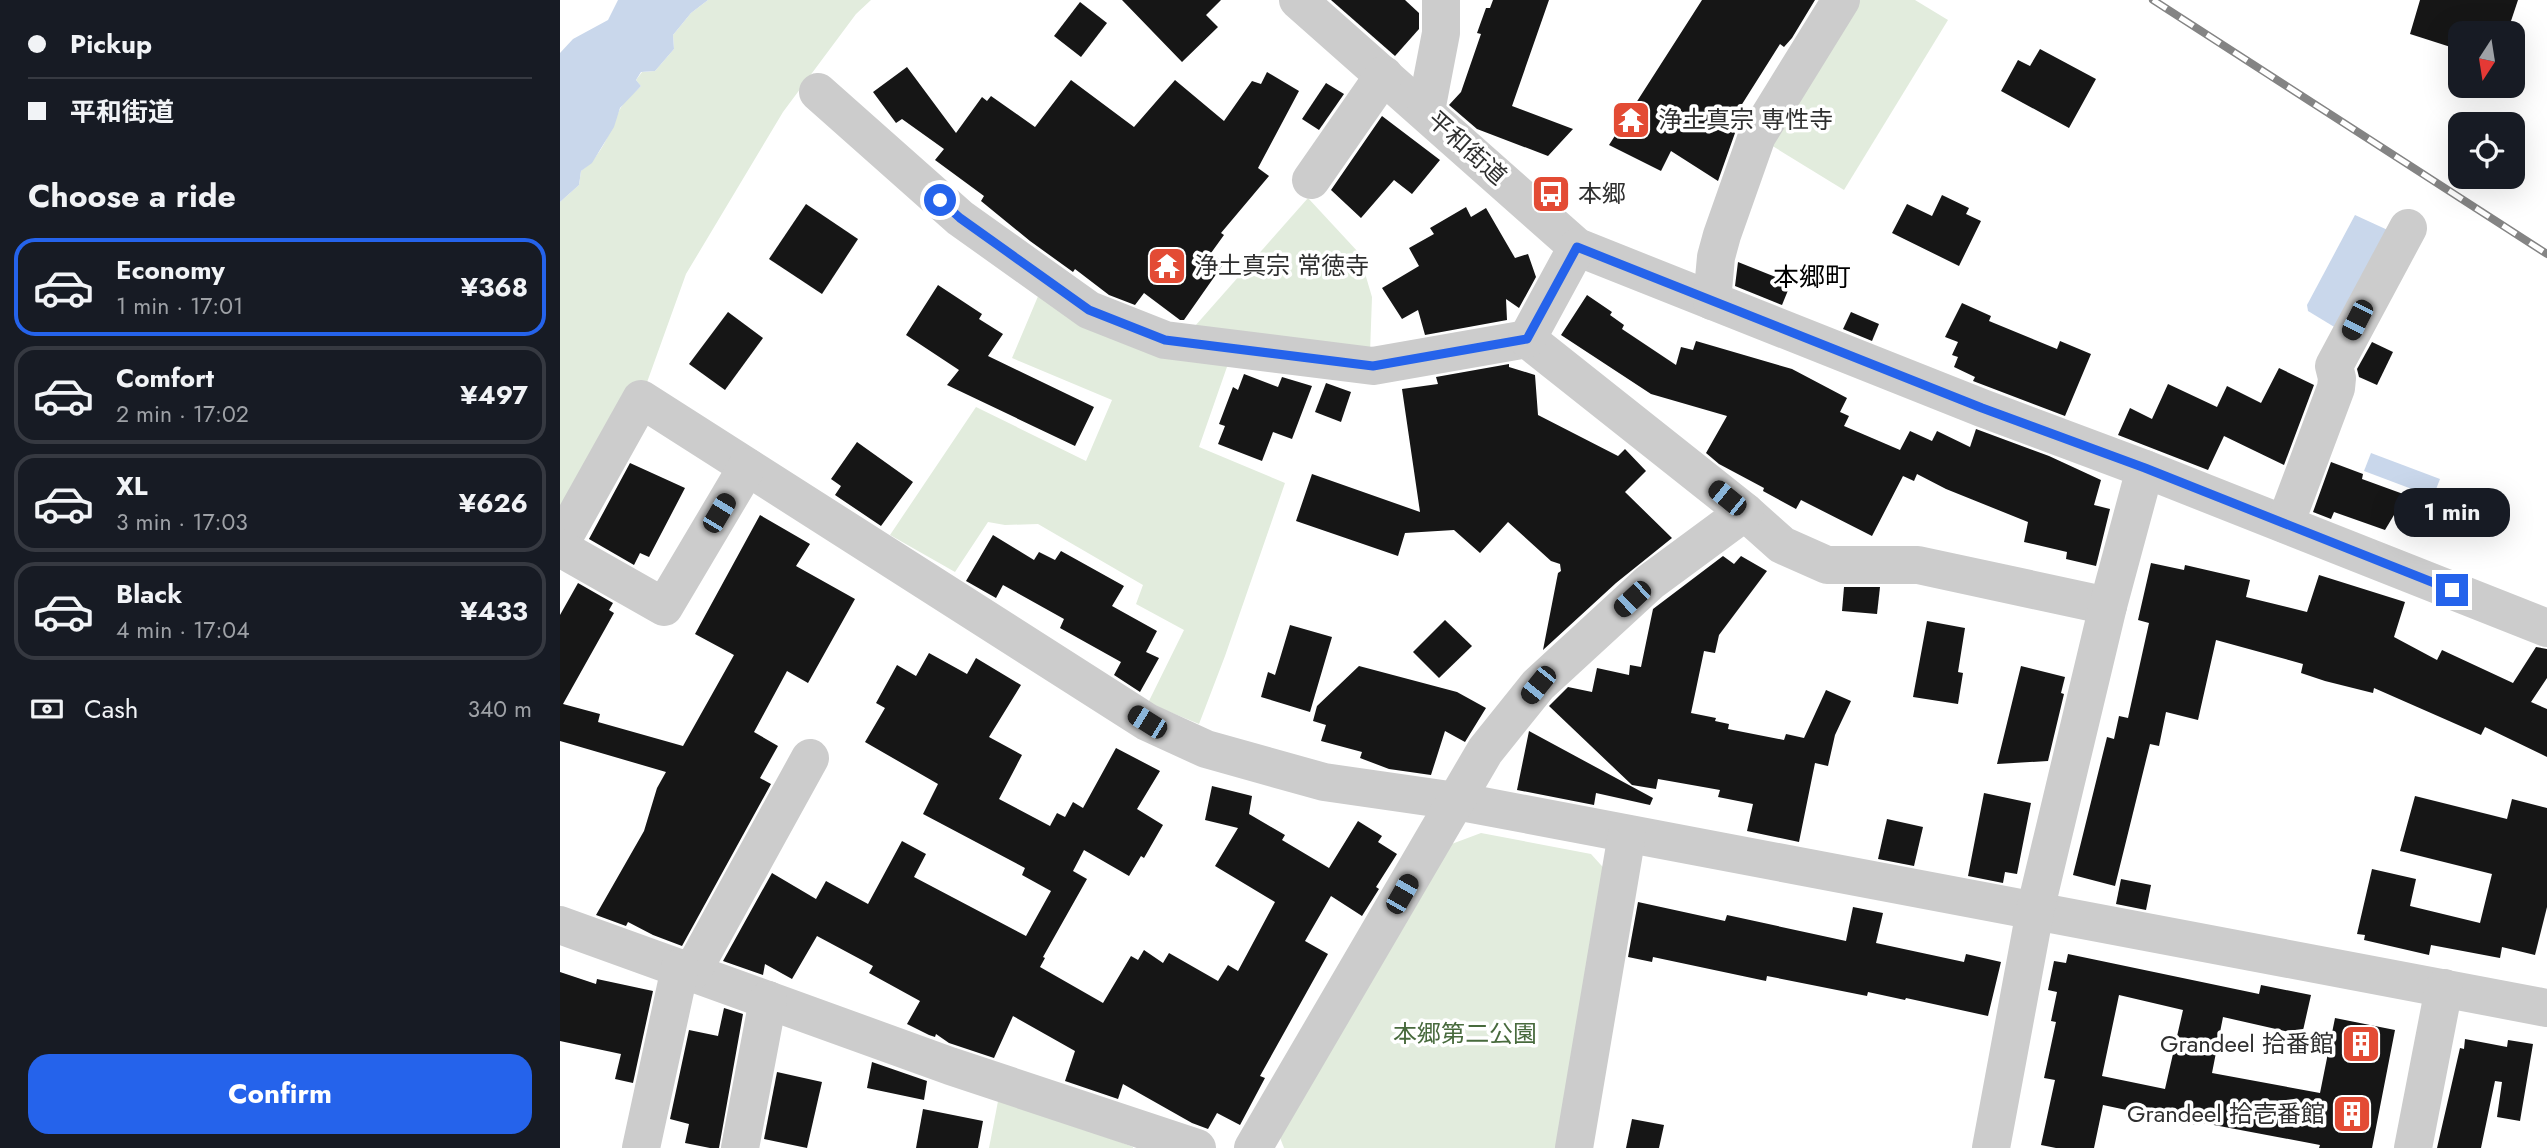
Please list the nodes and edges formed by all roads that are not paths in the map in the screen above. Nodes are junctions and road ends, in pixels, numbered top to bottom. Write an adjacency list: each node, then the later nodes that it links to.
1 (1298, 0): 4 (street, 平和街道)
2 (1441, 0): 6 (street)
3 (1841, 0): 10 (street)
4 (1384, 75): 6 (street, 平和街道); 7 (street)
5 (818, 92): 11 (street)
6 (1426, 111): 9 (street, 平和街道)
7 (1311, 180)
8 (2408, 229): 15 (street)
9 (1577, 247): 10 (street, 平和街道); 11 (street)
10 (1712, 301): 13 (street, 平和街道)
11 (1527, 339): 14 (street)
12 (747, 467): 16 (street); 16 (street); 20 (street)
13 (2145, 468): 15 (street, 平和街道); 17 (street)
14 (1745, 512): 17 (street); 20 (street)
15 (2285, 524): 18 (street, 平和街道)
16 (560, 546)
17 (2108, 606): 22 (street)
18 (2547, 628)
19 (810, 758): 24 (street)
20 (1456, 801): 21 (street); 31 (street)
21 (1627, 834): 22 (street); 32 (street)
22 (2035, 911): 25 (street); 33 (street)
23 (560, 925): 24 (street)
24 (686, 970): 26 (street); 28 (street)
25 (2444, 988): 27 (street); 34 (street)
26 (768, 1000): 29 (street); 30 (street)
27 (2547, 1008)
28 (641, 1148)
29 (740, 1148)
30 (1197, 1148)
31 (1253, 1148)
32 (1574, 1148)
33 (1991, 1148)
34 (2413, 1148)

